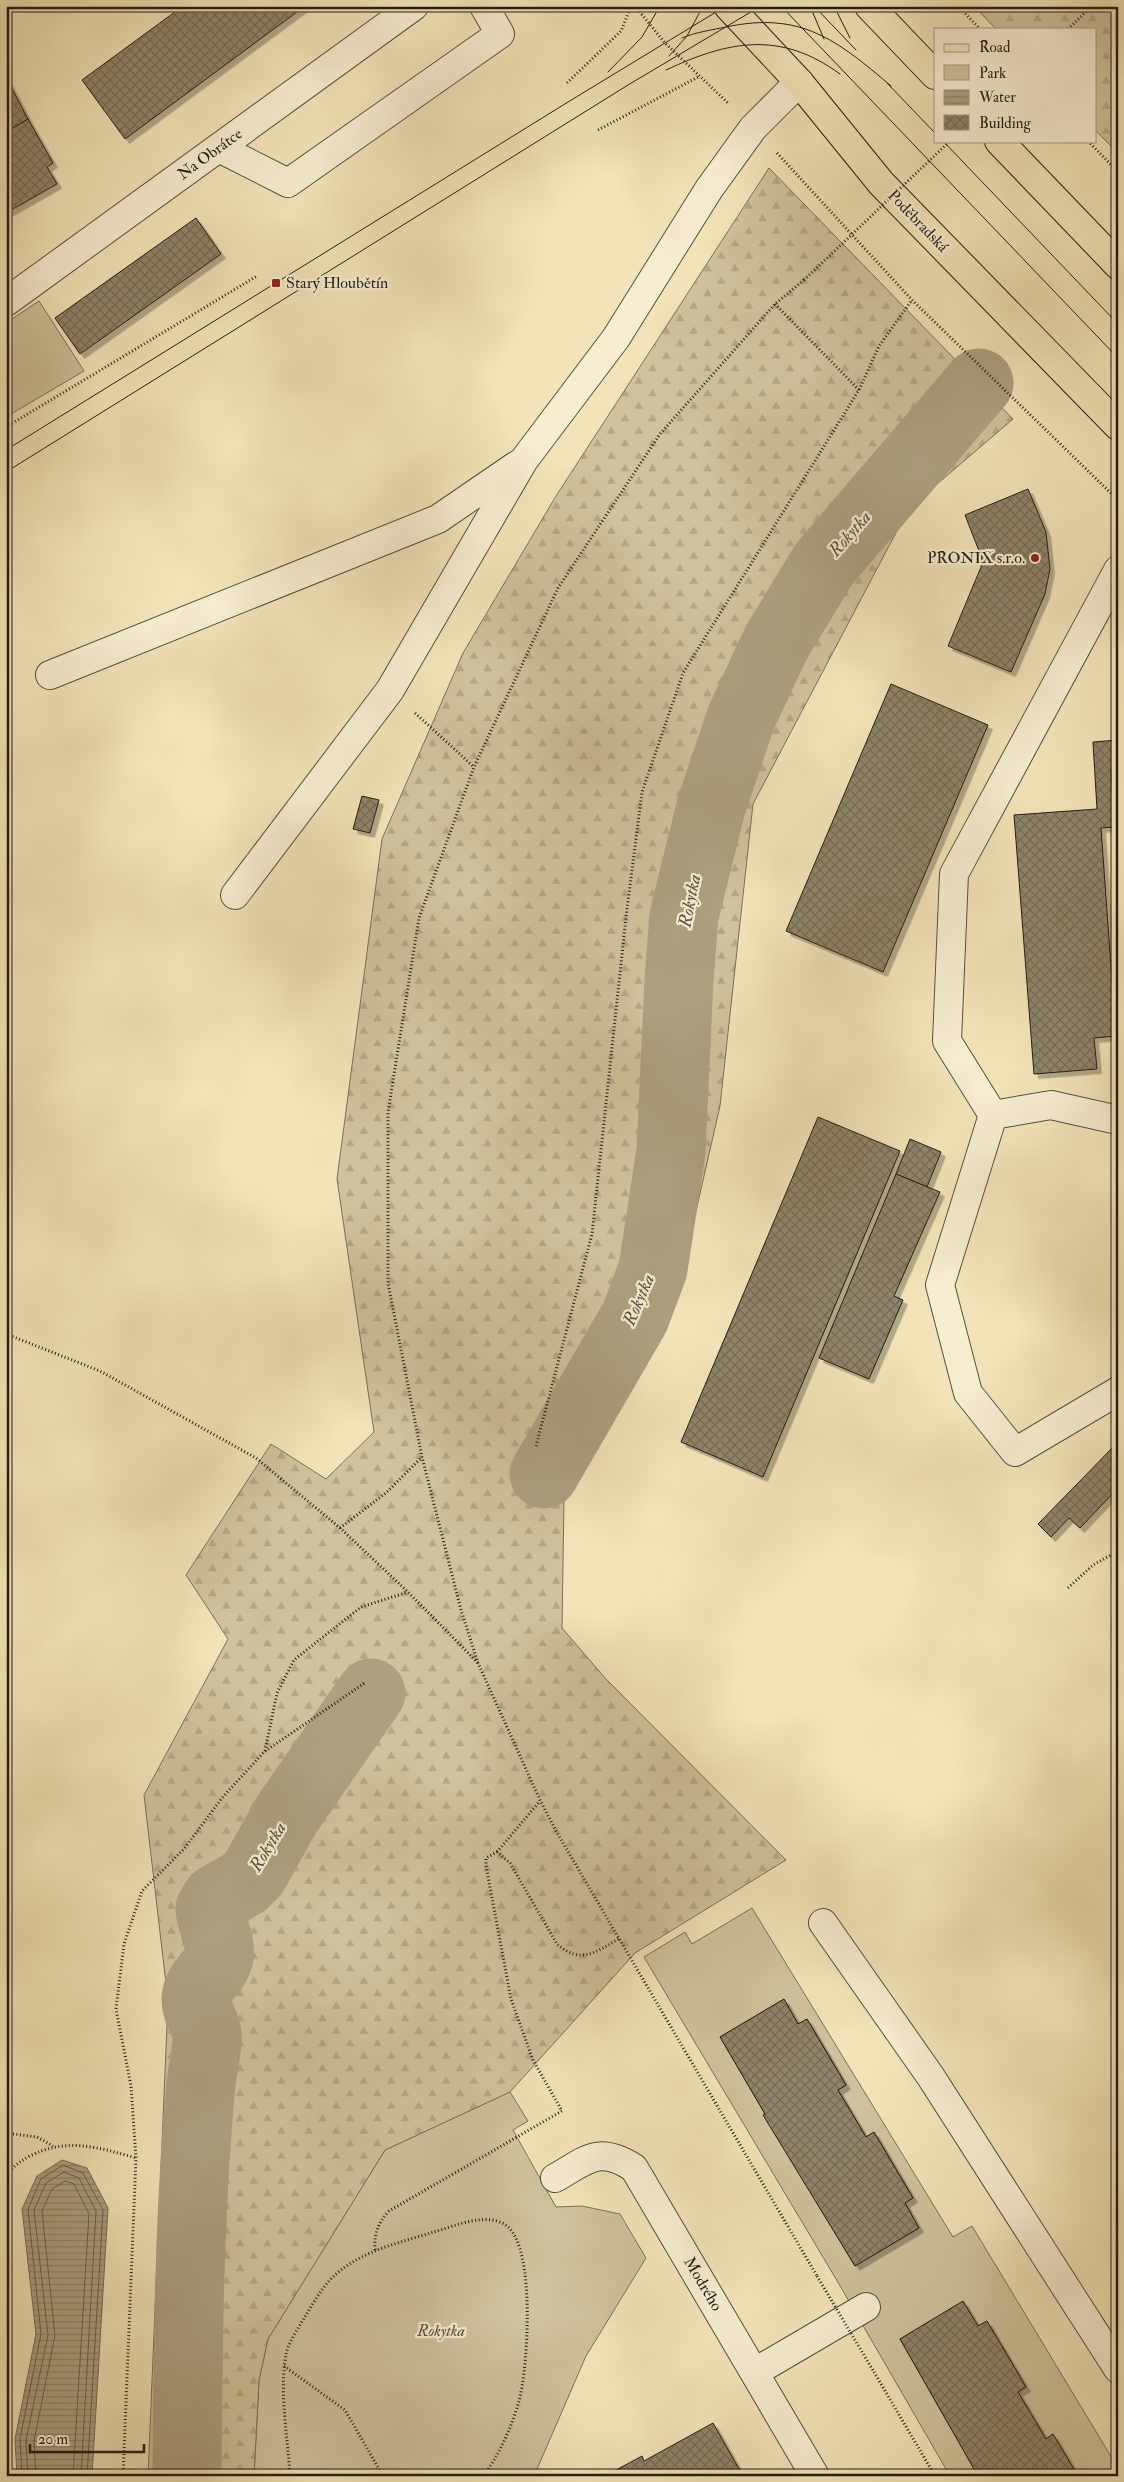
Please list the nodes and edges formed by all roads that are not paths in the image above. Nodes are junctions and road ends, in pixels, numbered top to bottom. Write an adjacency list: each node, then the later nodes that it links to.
1 (414, 6): 8 (street, Na Obrátce)
2 (484, 6): 8 (street)
3 (728, 6): 6 (main road, Poděbradská)
4 (869, 6): 5 (main road)
5 (934, 74)
6 (799, 82): 11 (main road, Poděbradská); 12 (street)
7 (1000, 142): 9 (main road)
8 (219, 148): 10 (street, Na Obrátce)
9 (1118, 265)
10 (7, 301)
11 (1118, 426)
12 (524, 460): 14 (street); 15 (street)
13 (1118, 570): 16 (street)
14 (50, 676)
15 (235, 895)
16 (993, 1115): 17 (street); 18 (street)
17 (1118, 1120)
18 (1118, 1391)
19 (823, 1923): 22 (street)
20 (554, 2178): 23 (street, Modrého)
21 (866, 2308): 23 (street)
22 (1118, 2368)
23 (755, 2372): 24 (street, Modrého)
24 (815, 2476)

